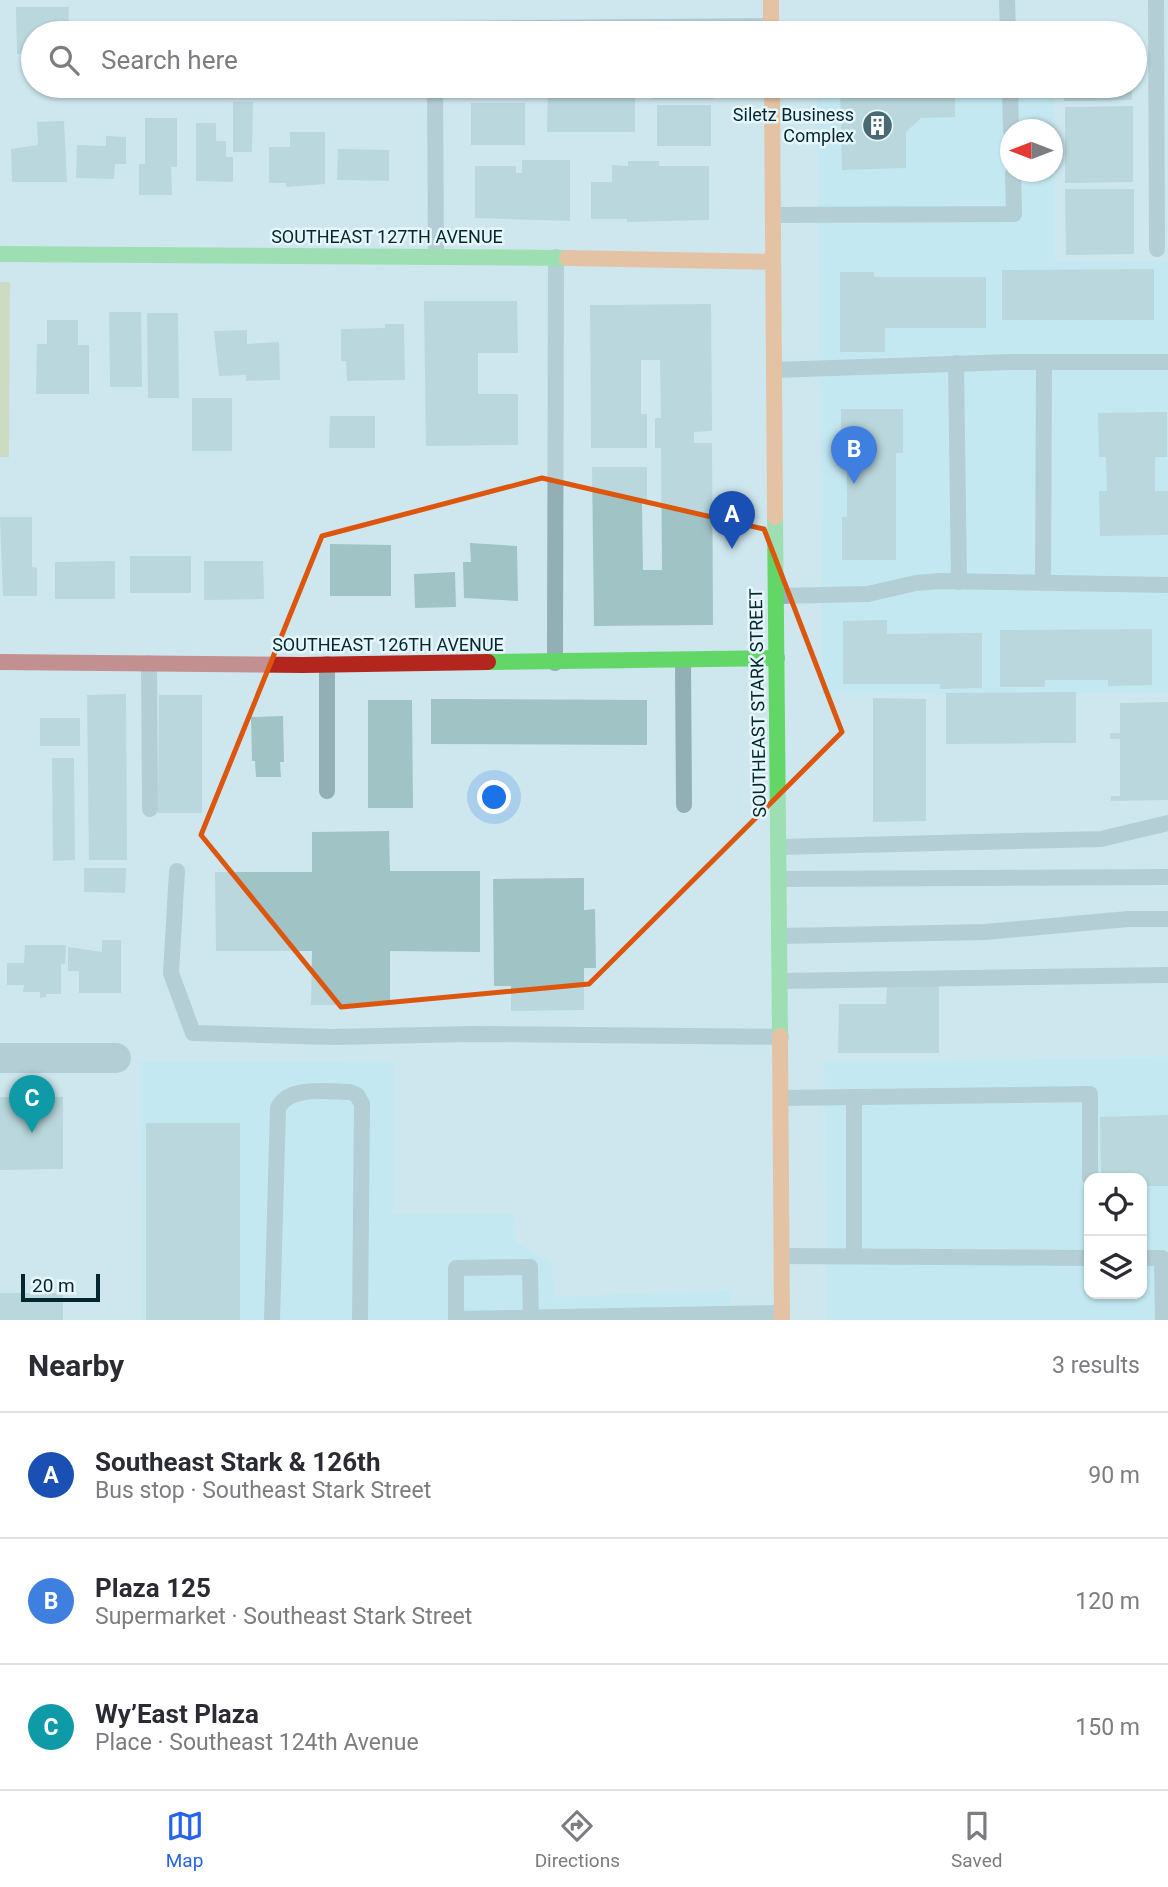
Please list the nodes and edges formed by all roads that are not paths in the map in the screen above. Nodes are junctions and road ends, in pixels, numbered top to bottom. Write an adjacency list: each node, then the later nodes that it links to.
1 (771, 0): 4 (street)
2 (1007, 0): 5 (lane)
3 (1156, 0): 12 (lane)
4 (771, 21)
5 (1008, 21)
6 (435, 98): 14 (lane)
7 (772, 98): 11 (street, SOUTHEAST STARK STREET)
8 (1010, 98): 9 (lane)
9 (1011, 119)
10 (1013, 182): 11 (lane)
11 (774, 215): 16 (street, SOUTHEAST STARK STREET)
12 (1157, 248)
13 (0, 254): 14 (street, SOUTHEAST 127TH AVENUE)
14 (436, 257): 15 (street, SOUTHEAST 127TH AVENUE)
15 (556, 257): 16 (street, SOUTHEAST 127TH AVENUE); 29 (lane)
16 (773, 262): 20 (street, SOUTHEAST STARK STREET)
17 (1044, 362): 18 (lane); 19 (lane); 22 (lane)
18 (1168, 362)
19 (956, 363): 20 (lane); 21 (lane)
20 (774, 370): 24 (street, SOUTHEAST STARK STREET)
21 (959, 582): 22 (lane); 24 (lane)
22 (1043, 583): 23 (lane)
23 (1168, 585)
24 (776, 596): 25 (street, SOUTHEAST STARK STREET)
25 (777, 658): 26 (street, SOUTHEAST 126TH AVENUE); 35 (street, SOUTHEAST STARK STREET)
26 (683, 660): 29 (street, SOUTHEAST 126TH AVENUE); 32 (lane)
27 (0, 662): 28 (street, SOUTHEAST 126TH AVENUE)
28 (149, 663): 30 (street, SOUTHEAST 126TH AVENUE); 33 (lane)
29 (555, 663): 30 (street, SOUTHEAST 126TH AVENUE)
30 (327, 664): 31 (lane)
31 (327, 791)
32 (684, 806)
33 (150, 810)
34 (1168, 823): 35 (lane)
35 (779, 847): 38 (street, SOUTHEAST STARK STREET)
36 (177, 871): 43 (lane)
37 (1168, 877): 38 (lane)
38 (780, 879): 40 (street, SOUTHEAST STARK STREET)
39 (1168, 919): 40 (lane)
40 (780, 936): 42 (street, SOUTHEAST STARK STREET)
41 (1168, 975): 42 (lane)
42 (780, 981): 43 (street, SOUTHEAST STARK STREET)
43 (780, 1037): 47 (street, SOUTHEAST STARK STREET)
44 (0, 1058): 45 (street)
45 (116, 1058)
46 (854, 1097): 47 (lane); 48 (lane); 50 (lane)
47 (781, 1098): 49 (street, SOUTHEAST STARK STREET)
48 (1090, 1173)
49 (782, 1256): 50 (lane); 53 (street, SOUTHEAST STARK STREET)
50 (854, 1256): 51 (lane)
51 (1084, 1258)
52 (1147, 1258): 58 (lane)
53 (782, 1316): 54 (lane)
54 (531, 1319): 57 (lane); 57 (lane)
55 (272, 1320): 56 (lane)
56 (360, 1320)
57 (456, 1320)
58 (1163, 1320)

